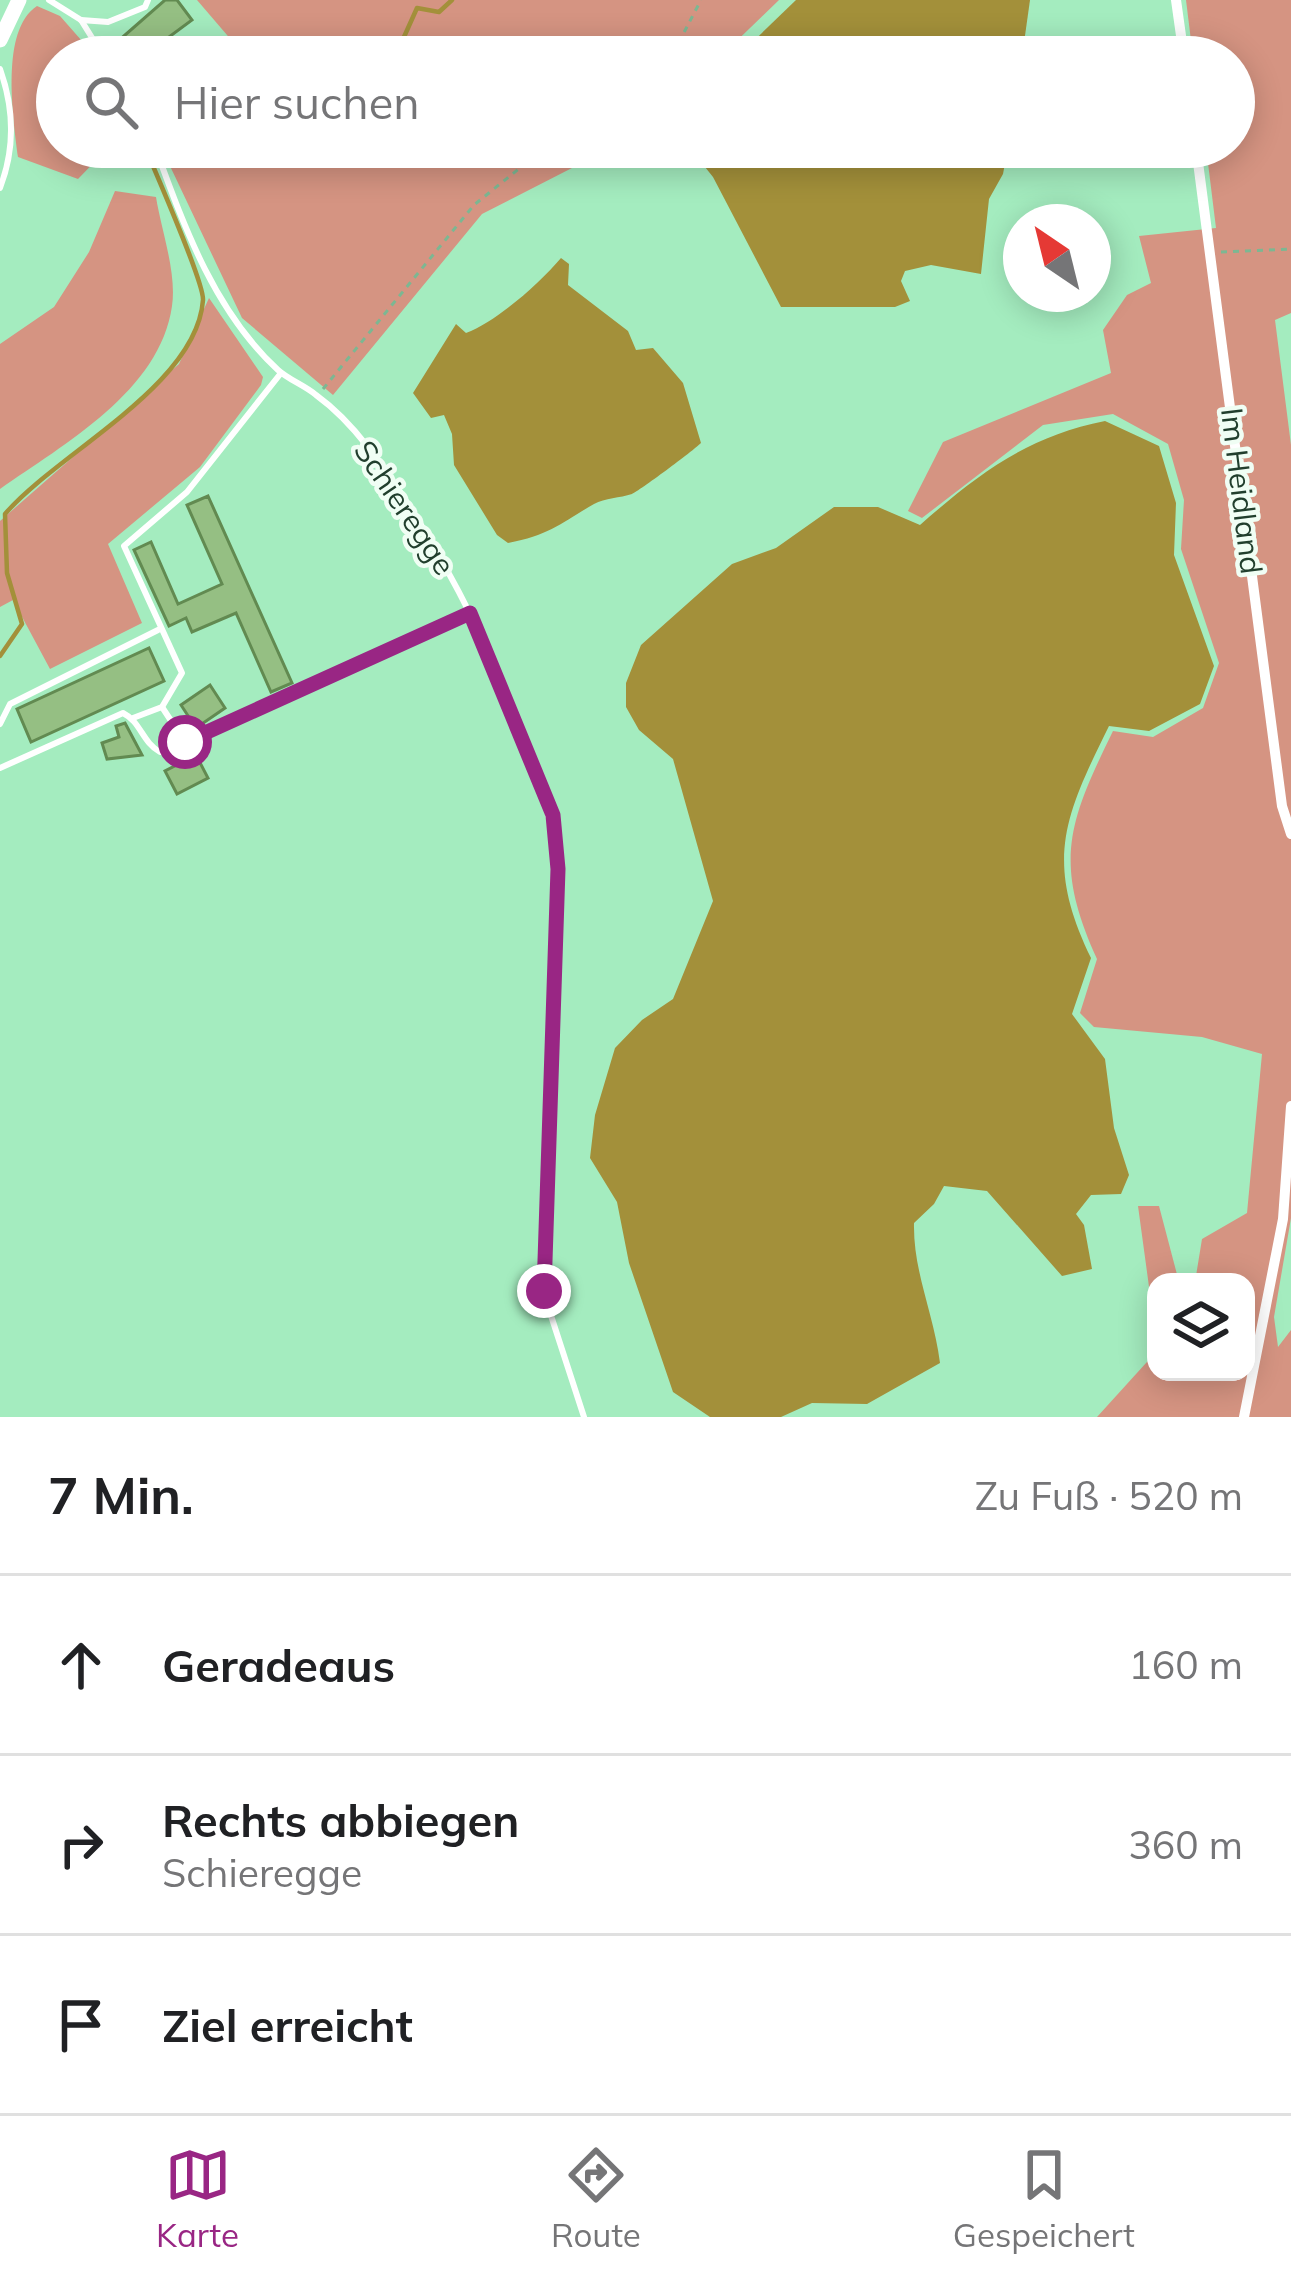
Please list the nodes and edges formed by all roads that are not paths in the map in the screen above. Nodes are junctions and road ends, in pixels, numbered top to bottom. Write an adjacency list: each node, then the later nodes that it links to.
1 (19, 0): 8 (street)
2 (49, 0): 5 (lane)
3 (148, 0): 5 (lane)
4 (1176, 0): 7 (street)
5 (81, 20): 6 (lane)
6 (91, 36)
7 (1181, 36)
8 (0, 40)
9 (0, 70): 12 (lane)
10 (163, 168): 13 (lane, Schieregge)
11 (1199, 168): 21 (street, Im Heidland)
12 (0, 188)
13 (280, 373): 14 (lane, Schieregge); 15 (lane)
14 (470, 613): 19 (lane); 23 (lane, Schieregge)
15 (158, 630): 16 (lane); 18 (lane)
16 (162, 707): 17 (lane); 19 (lane)
17 (133, 718): 19 (lane); 20 (lane)
18 (0, 724)
19 (185, 742)
20 (0, 768)
21 (1291, 834)
22 (1291, 1106): 24 (street)
23 (584, 1417)
24 (1244, 1417)

